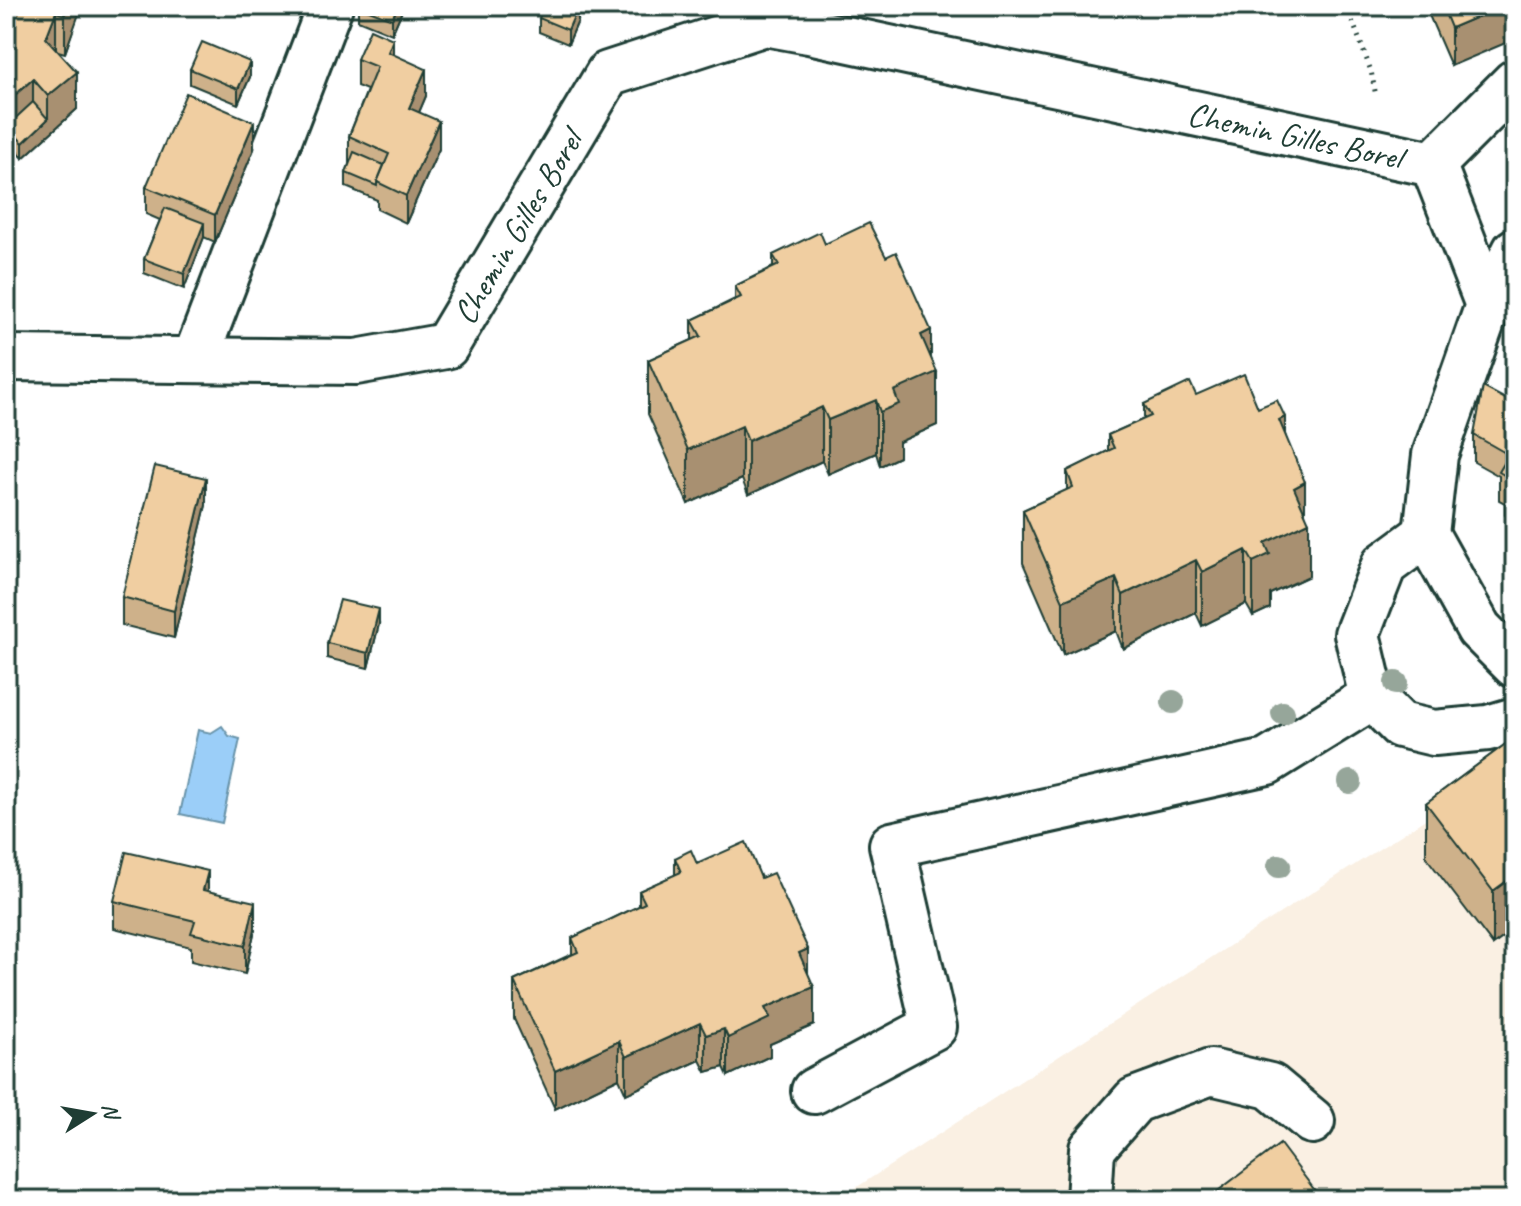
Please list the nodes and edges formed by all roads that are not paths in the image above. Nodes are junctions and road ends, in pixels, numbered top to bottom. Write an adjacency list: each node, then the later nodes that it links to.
1 (330, 6): 8 (street)
2 (802, 18): 4 (street, Chemin Gilles Borel); 8 (street, Chemin Gilles Borel)
3 (1515, 82): 4 (street)
4 (1433, 164): 6 (street, Chemin Gilles Borel)
5 (1515, 251): 6 (street)
6 (1488, 305): 9 (street)
7 (6, 358): 8 (street, Chemin Gilles Borel)
8 (195, 359)
9 (1426, 534): 10 (street); 11 (street)
10 (1515, 665)
11 (1372, 697): 12 (street); 13 (street)
12 (1515, 720)
13 (814, 1091)
14 (1312, 1121): 15 (street)
15 (1089, 1200)

